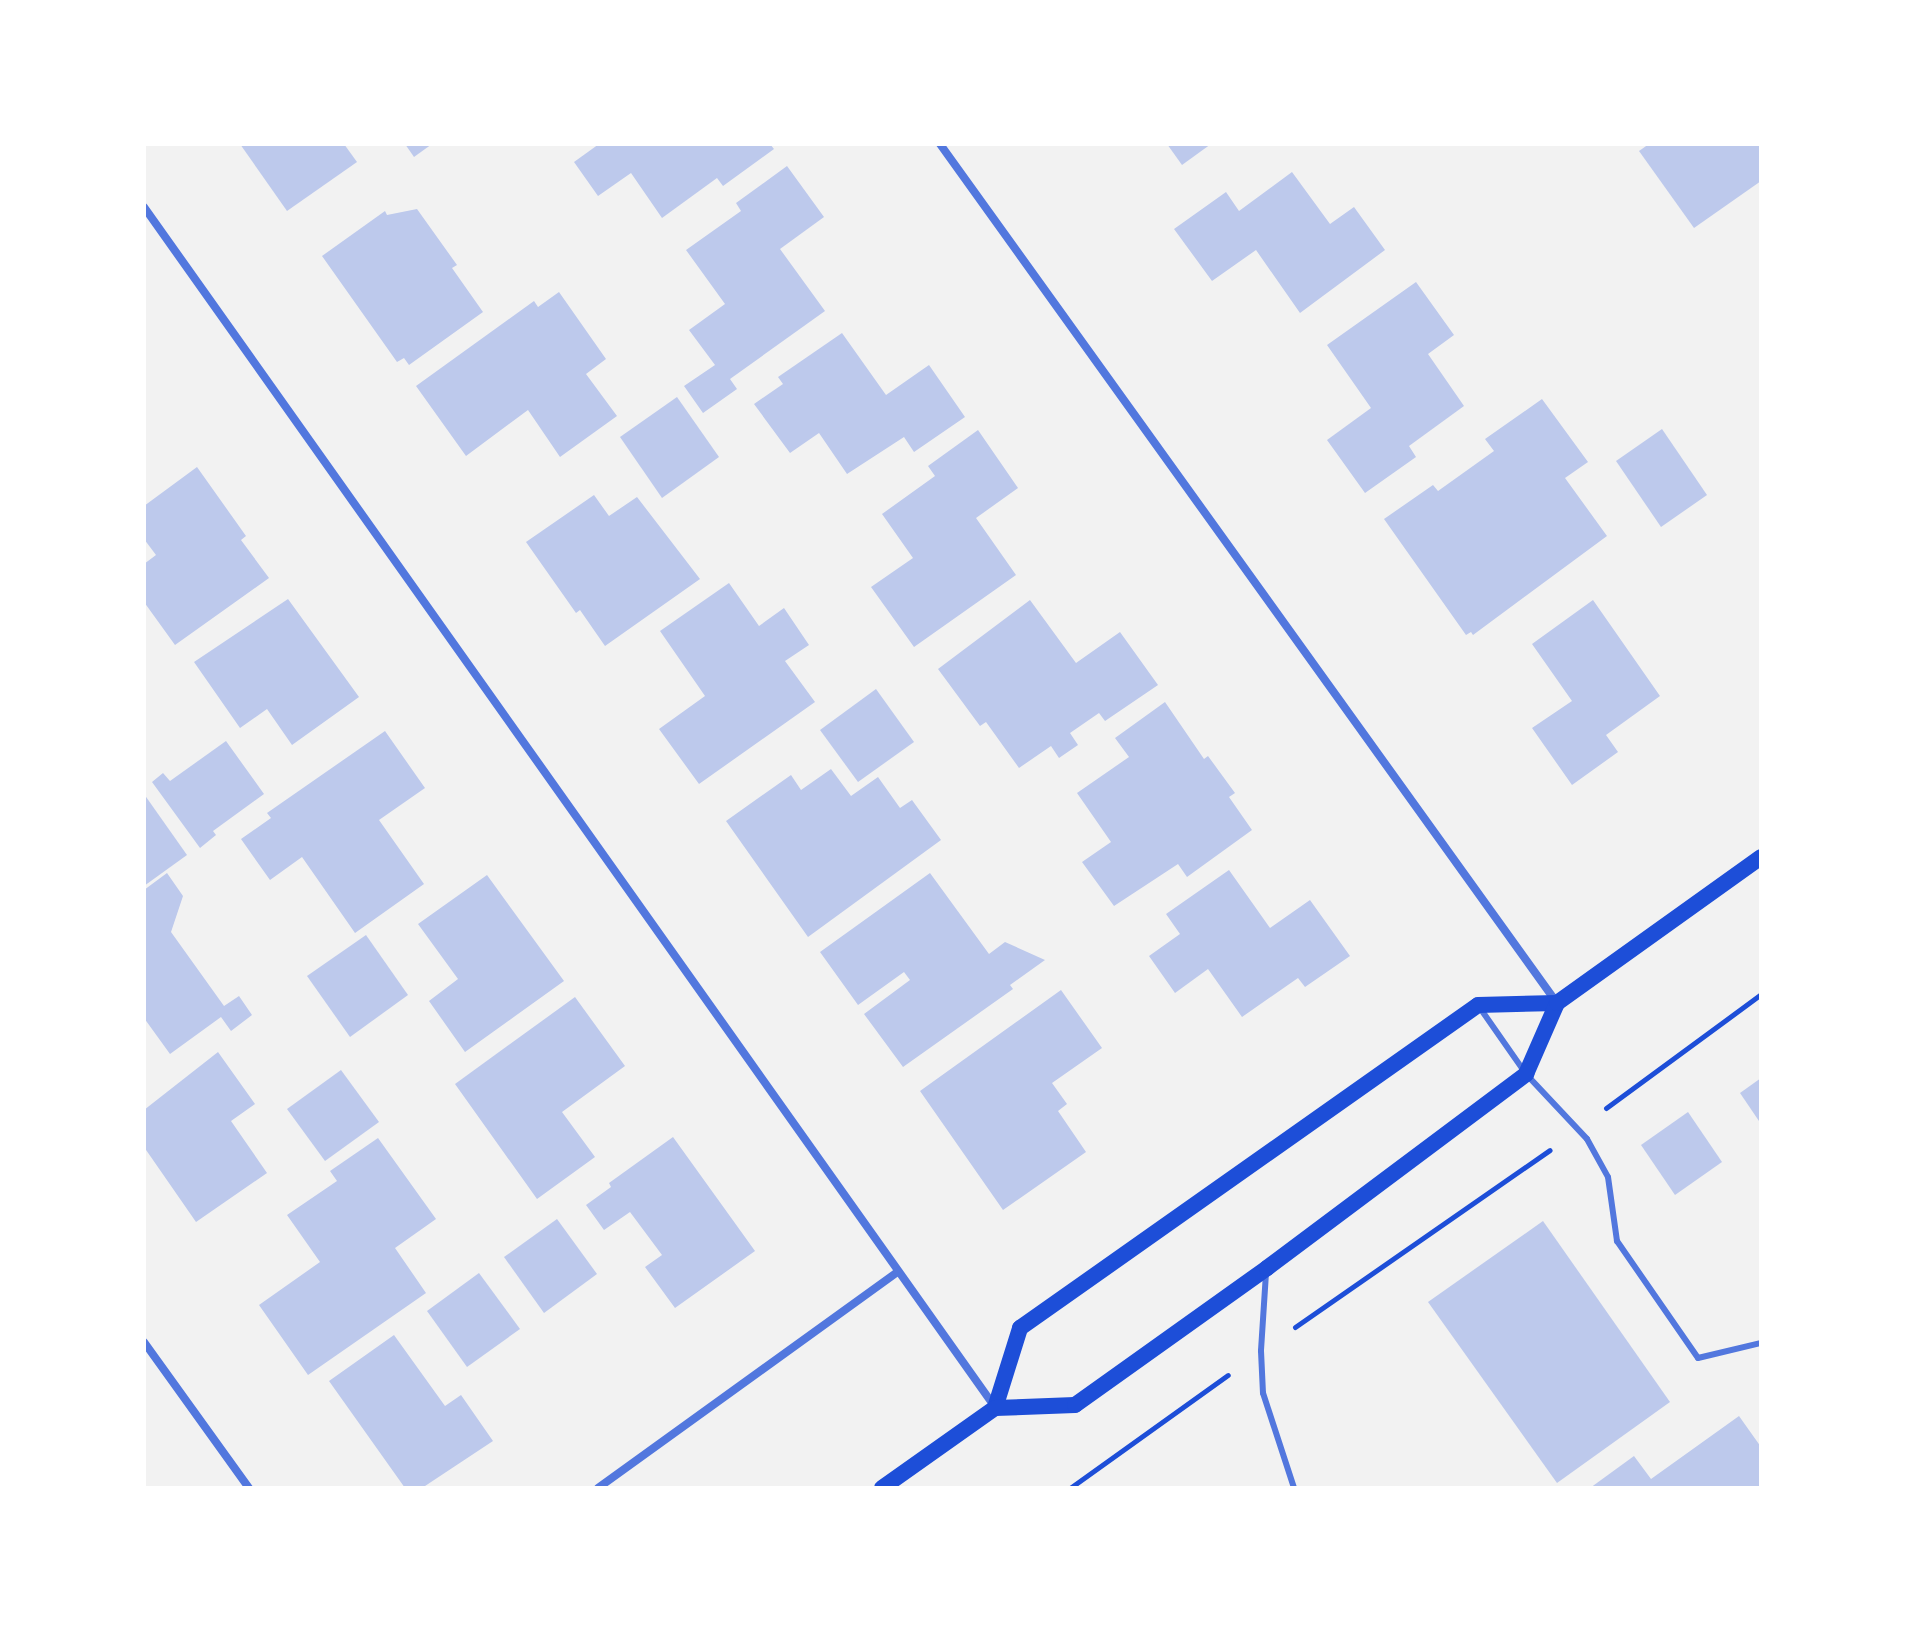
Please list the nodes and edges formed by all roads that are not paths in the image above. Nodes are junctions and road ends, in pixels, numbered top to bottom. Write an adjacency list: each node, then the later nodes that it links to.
1 (940, 144): 4 (street)
2 (144, 207): 8 (street)
3 (1761, 857): 4 (main road)
4 (1557, 1003): 5 (main road); 6 (main road)
5 (1478, 1005): 6 (lane); 11 (main road)
6 (1526, 1074): 7 (main road); 10 (lane)
7 (1267, 1268): 11 (main road); 15 (lane)
8 (898, 1272): 11 (street); 13 (street)
9 (144, 1342): 12 (street)
10 (1761, 1343)
11 (995, 1408): 14 (main road)
12 (249, 1488)
13 (598, 1488)
14 (882, 1488)
15 (1294, 1488)

